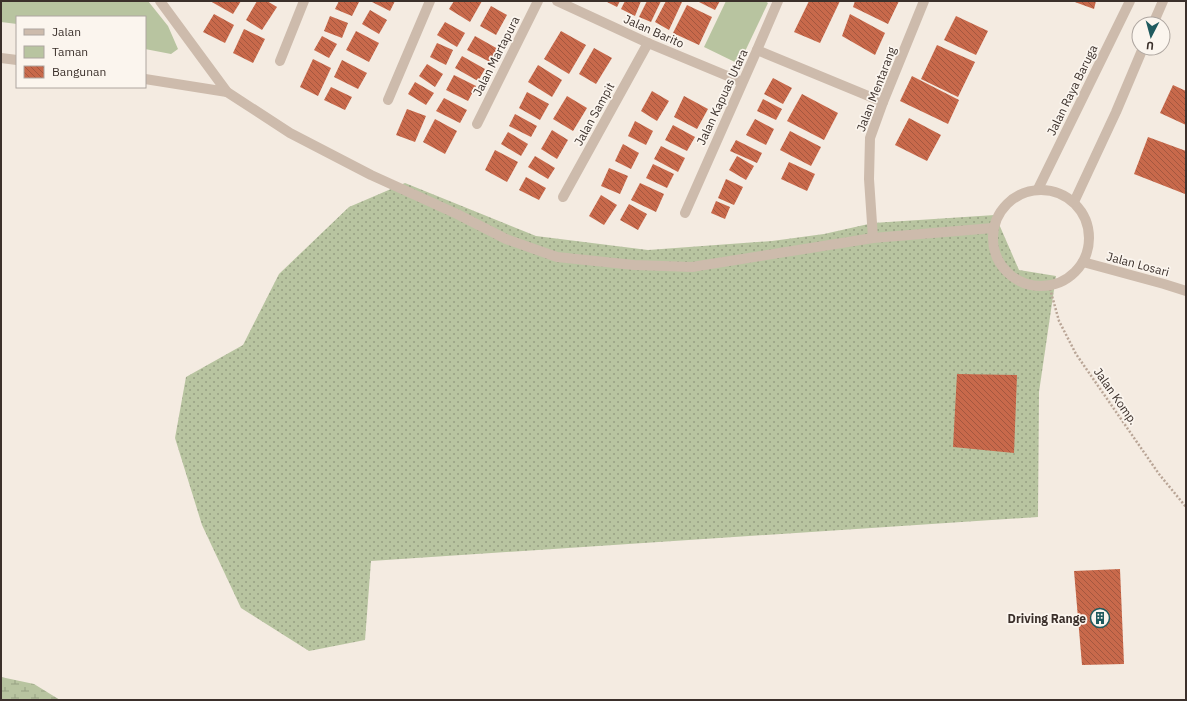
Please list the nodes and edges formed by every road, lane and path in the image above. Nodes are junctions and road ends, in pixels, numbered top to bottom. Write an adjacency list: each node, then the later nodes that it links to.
1 (160, 1): 19 (street)
2 (304, 1): 16 (street)
3 (430, 1): 20 (street)
4 (538, 1): 22 (street, Jalan Martapura)
5 (557, 1): 11 (street, Jalan Barito)
6 (778, 1): 12 (street)
7 (924, 1): 21 (street, Jalan Mentarang)
8 (1130, 1): 23 (street, Jalan Raya Baruga)
9 (1163, 1): 10 (street)
10 (1156, 16)
11 (648, 43): 18 (street, Jalan Barito); 24 (street, Jalan Sampit)
12 (757, 50): 18 (street, Jalan Kapuas Utara); 21 (street, Jalan Kapuas Utara)
13 (1140, 56): 25 (street)
14 (1, 58): 15 (street)
15 (16, 60)
16 (280, 61)
17 (146, 79): 19 (street)
18 (742, 82): 26 (street, Jalan Kapuas Utara)
19 (228, 92): 28 (street)
20 (388, 100)
21 (884, 102): 28 (street, Jalan Mentarang)
22 (477, 124)
23 (1038, 189): 25 (street); 27 (street)
24 (563, 197)
25 (1074, 202): 29 (street)
26 (685, 213)
27 (993, 228): 28 (street); 30 (street)
28 (872, 238)
29 (1083, 262): 30 (street); 31 (street, Jalan Losari)
30 (1048, 285): 32 (path, Jalan Komp.)
31 (1186, 291)
32 (1186, 507)

